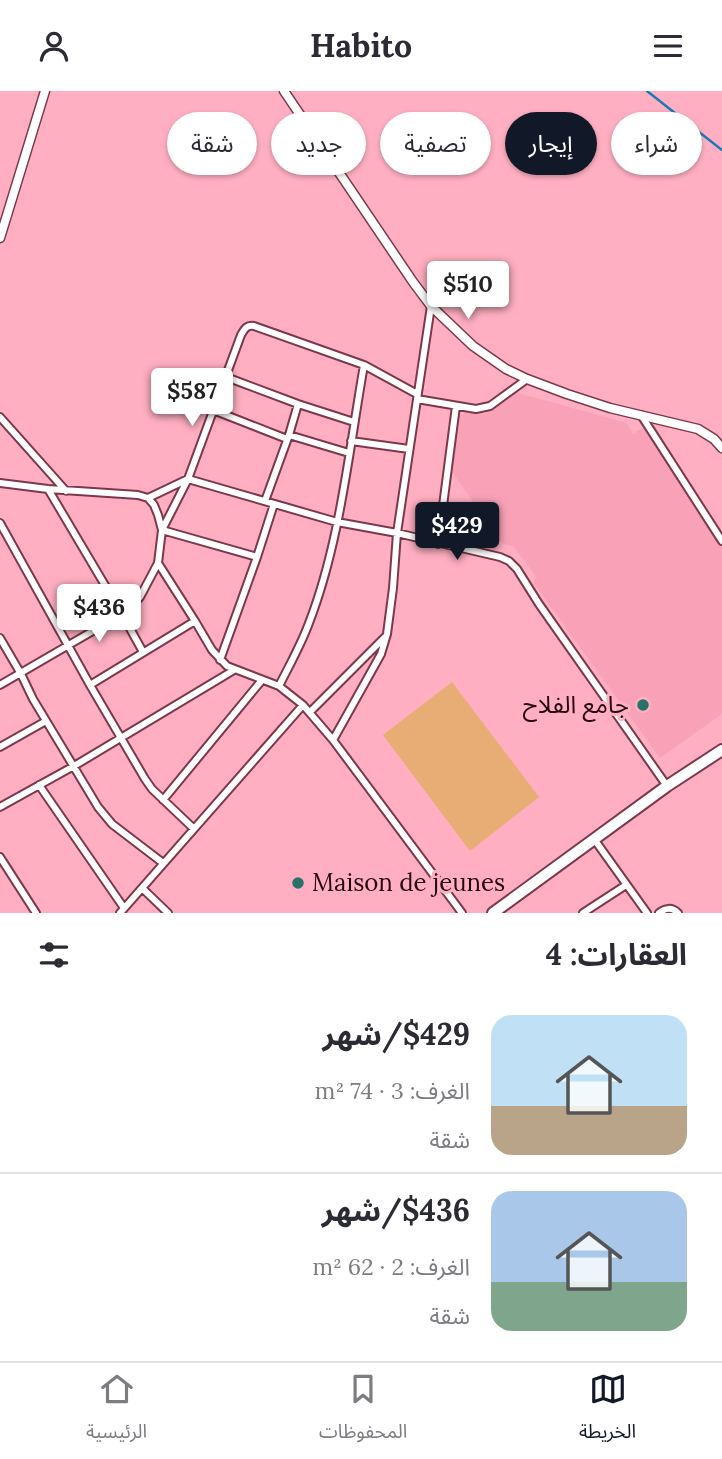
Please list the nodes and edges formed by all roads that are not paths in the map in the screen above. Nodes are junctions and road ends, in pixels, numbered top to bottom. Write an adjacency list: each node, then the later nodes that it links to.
1 (46, 91): 3 (street)
2 (284, 91): 4 (street)
3 (0, 238)
4 (431, 306): 7 (street); 8 (street)
5 (364, 365): 6 (street); 8 (street); 14 (street)
6 (226, 377): 9 (street); 11 (street)
7 (527, 380): 10 (street); 12 (street)
8 (417, 396): 10 (street); 18 (street)
9 (298, 404): 14 (street); 15 (street)
10 (456, 406): 32 (street)
11 (212, 411): 15 (street); 20 (street)
12 (641, 415): 17 (street); 31 (street)
13 (0, 417): 23 (street)
14 (354, 422): 16 (street)
15 (288, 437): 19 (street); 25 (street)
16 (351, 441): 18 (street); 19 (street)
17 (722, 448)
18 (409, 449): 30 (street)
19 (349, 453): 27 (street)
20 (188, 479): 24 (street); 25 (street); 29 (street)
21 (0, 483): 22 (street)
22 (48, 489): 23 (street); 35 (street)
23 (66, 491): 24 (street)
24 (148, 498): 29 (street)
25 (265, 501): 26 (street)
26 (274, 504): 27 (street); 33 (street)
27 (337, 521): 30 (street); 47 (street)
28 (0, 523): 39 (street)
29 (162, 530): 33 (street); 34 (street)
30 (397, 533): 32 (street); 37 (street)
31 (722, 541)
32 (438, 544): 57 (street)
33 (257, 557): 41 (street)
34 (158, 563): 35 (street); 36 (street)
35 (122, 614): 39 (street); 40 (street)
36 (195, 621): 40 (street); 41 (street)
37 (387, 634): 49 (street); 52 (street)
38 (0, 638): 43 (street)
39 (68, 646): 43 (street); 46 (street)
40 (143, 652): 46 (street)
41 (220, 660): 42 (street)
42 (234, 670): 44 (street); 51 (street)
43 (21, 674): 45 (street); 50 (street)
44 (262, 680): 47 (street); 58 (street)
45 (0, 685)
46 (90, 685): 51 (street)
47 (279, 687): 48 (street)
48 (303, 705): 49 (street); 60 (street)
49 (310, 712): 52 (street)
50 (46, 720): 53 (street); 55 (street)
51 (121, 738): 55 (street); 58 (street)
52 (332, 740): 69 (street)
53 (0, 747)
54 (722, 750): 57 (main road)
55 (74, 767): 56 (street); 63 (street)
56 (39, 786): 59 (street); 66 (street)
57 (667, 786): 61 (main road)
58 (163, 800): 60 (street)
59 (0, 807)
60 (193, 828): 63 (street)
61 (594, 839): 64 (street); 70 (main road)
62 (0, 857): 67 (street)
63 (163, 863): 65 (street)
64 (626, 885): 71 (street); 72 (street)
65 (142, 888): 66 (street); 68 (street)
66 (122, 911)
67 (36, 913)
68 (168, 913)
69 (462, 913)
70 (493, 913)
71 (583, 913)
72 (647, 913)
73 (659, 913): 74 (street)
74 (678, 913)

